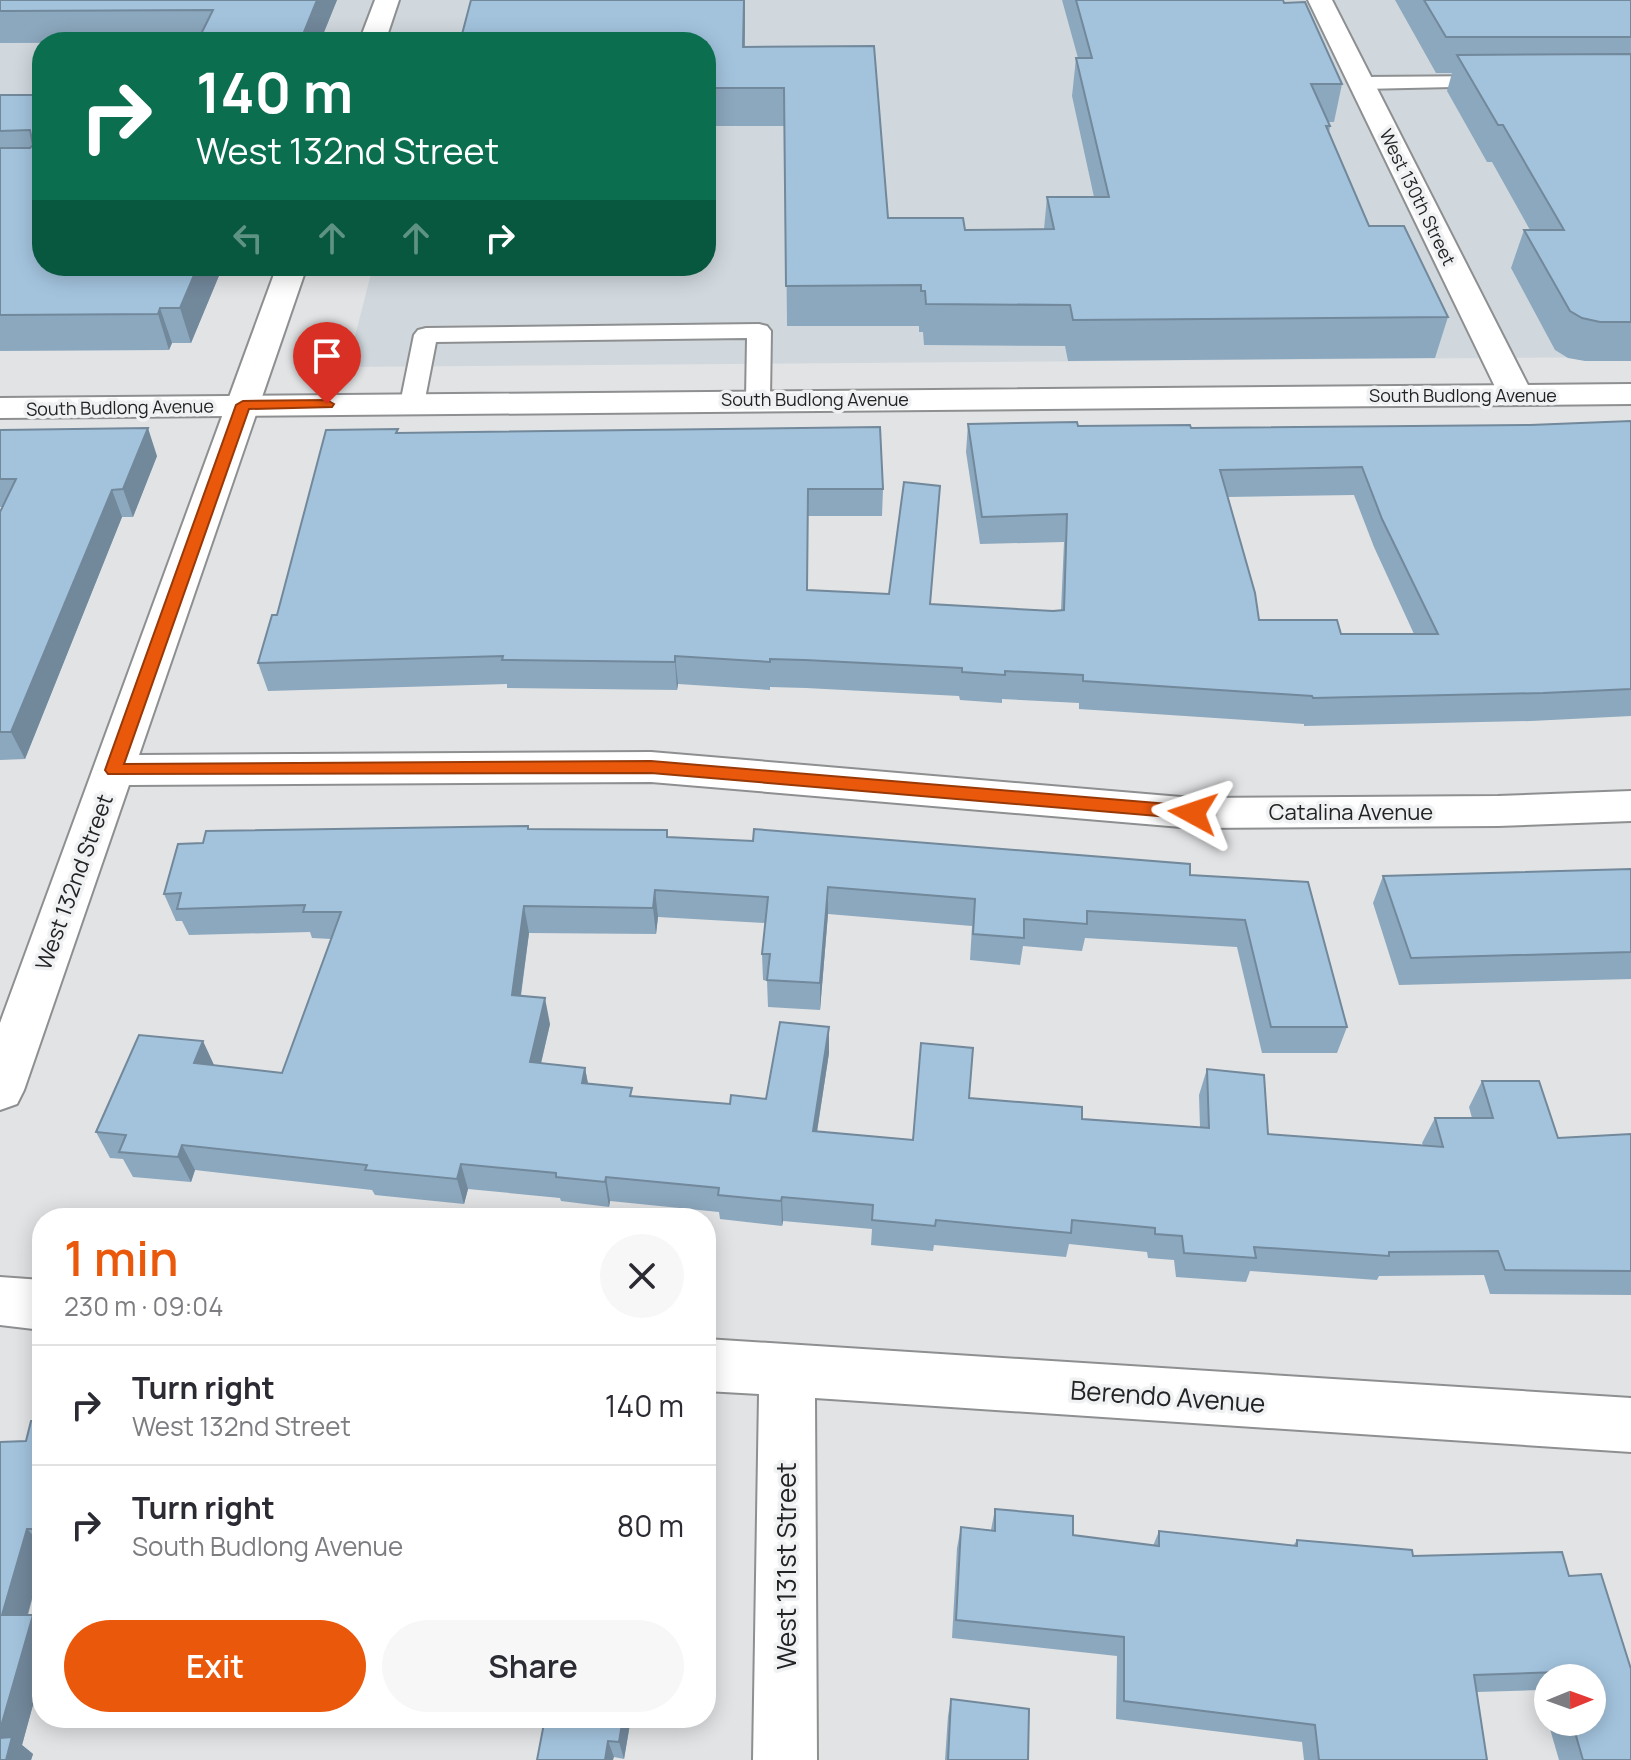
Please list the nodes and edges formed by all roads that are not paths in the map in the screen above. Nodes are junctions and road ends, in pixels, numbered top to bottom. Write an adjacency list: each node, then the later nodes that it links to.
1 (387, 0): 3 (street)
2 (1320, 0): 5 (street, West 130th Street)
3 (376, 32)
4 (1510, 82): 5 (lane)
5 (1362, 83): 8 (street, West 130th Street)
6 (288, 276): 11 (street, West 132nd Street)
7 (1631, 394): 8 (street, South Budlong Avenue)
8 (1516, 395): 9 (street, South Budlong Avenue)
9 (758, 399): 10 (street, South Budlong Avenue); 10 (lane)
10 (412, 404): 11 (street, South Budlong Avenue)
11 (243, 405): 12 (street, South Budlong Avenue); 13 (street, West 132nd Street)
12 (0, 408)
13 (114, 770): 14 (street, Catalina Avenue); 15 (street, West 132nd Street)
14 (1631, 806)
15 (0, 1090)
16 (0, 1301): 17 (street)
17 (32, 1304)
18 (716, 1366): 19 (street, Berendo Avenue)
19 (787, 1373): 20 (street, Berendo Avenue); 21 (street, West 131st Street)
20 (1631, 1425)
21 (785, 1760)

